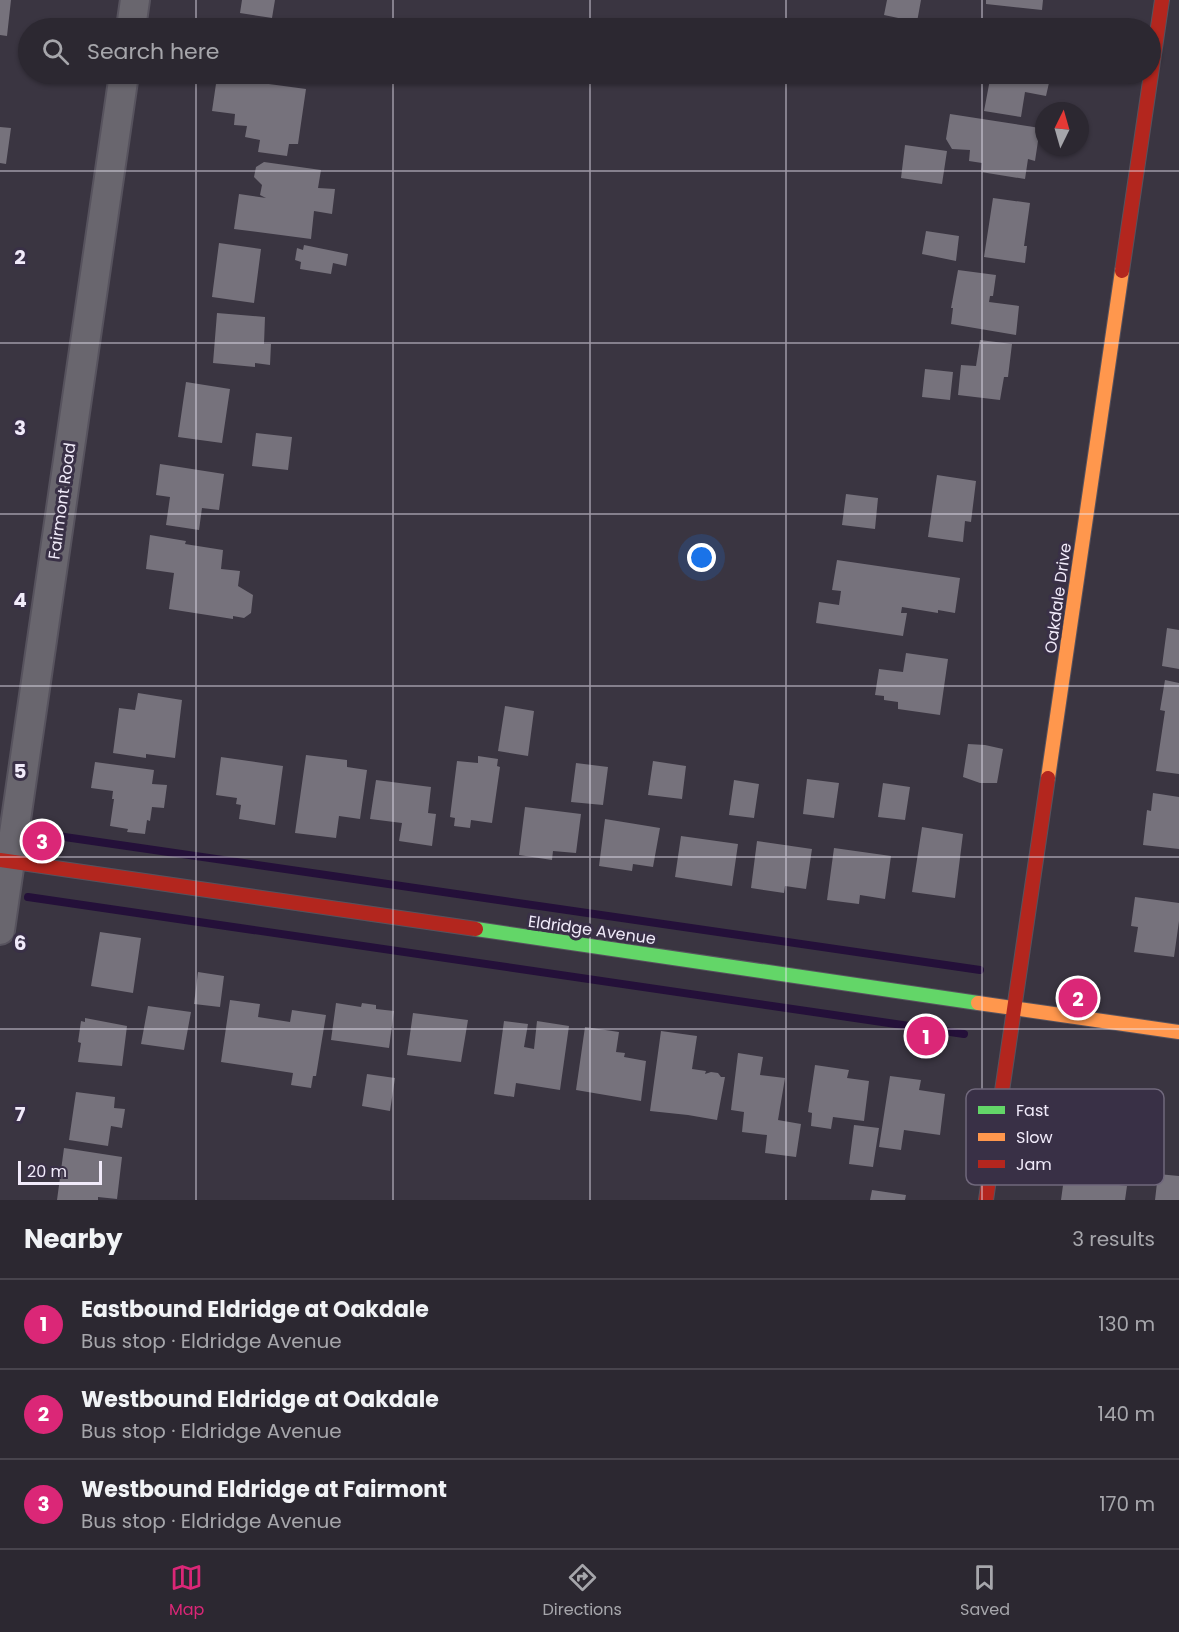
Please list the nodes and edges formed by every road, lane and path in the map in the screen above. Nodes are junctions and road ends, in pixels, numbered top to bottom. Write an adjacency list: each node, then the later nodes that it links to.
1 (135, 0): 3 (street)
2 (1162, 0): 4 (street, Oakdale Drive)
3 (132, 18)
4 (1159, 18)
5 (122, 84): 7 (street, Fairmont Road)
6 (1150, 84): 9 (street, Oakdale Drive)
7 (5, 861): 8 (street, Fairmont Road); 9 (street, Eldridge Avenue)
8 (0, 930)
9 (1015, 1009): 10 (street, Eldridge Avenue); 11 (street, Oakdale Drive)
10 (1179, 1032)
11 (1003, 1089)
12 (988, 1185): 13 (street, Oakdale Drive)
13 (986, 1200)

